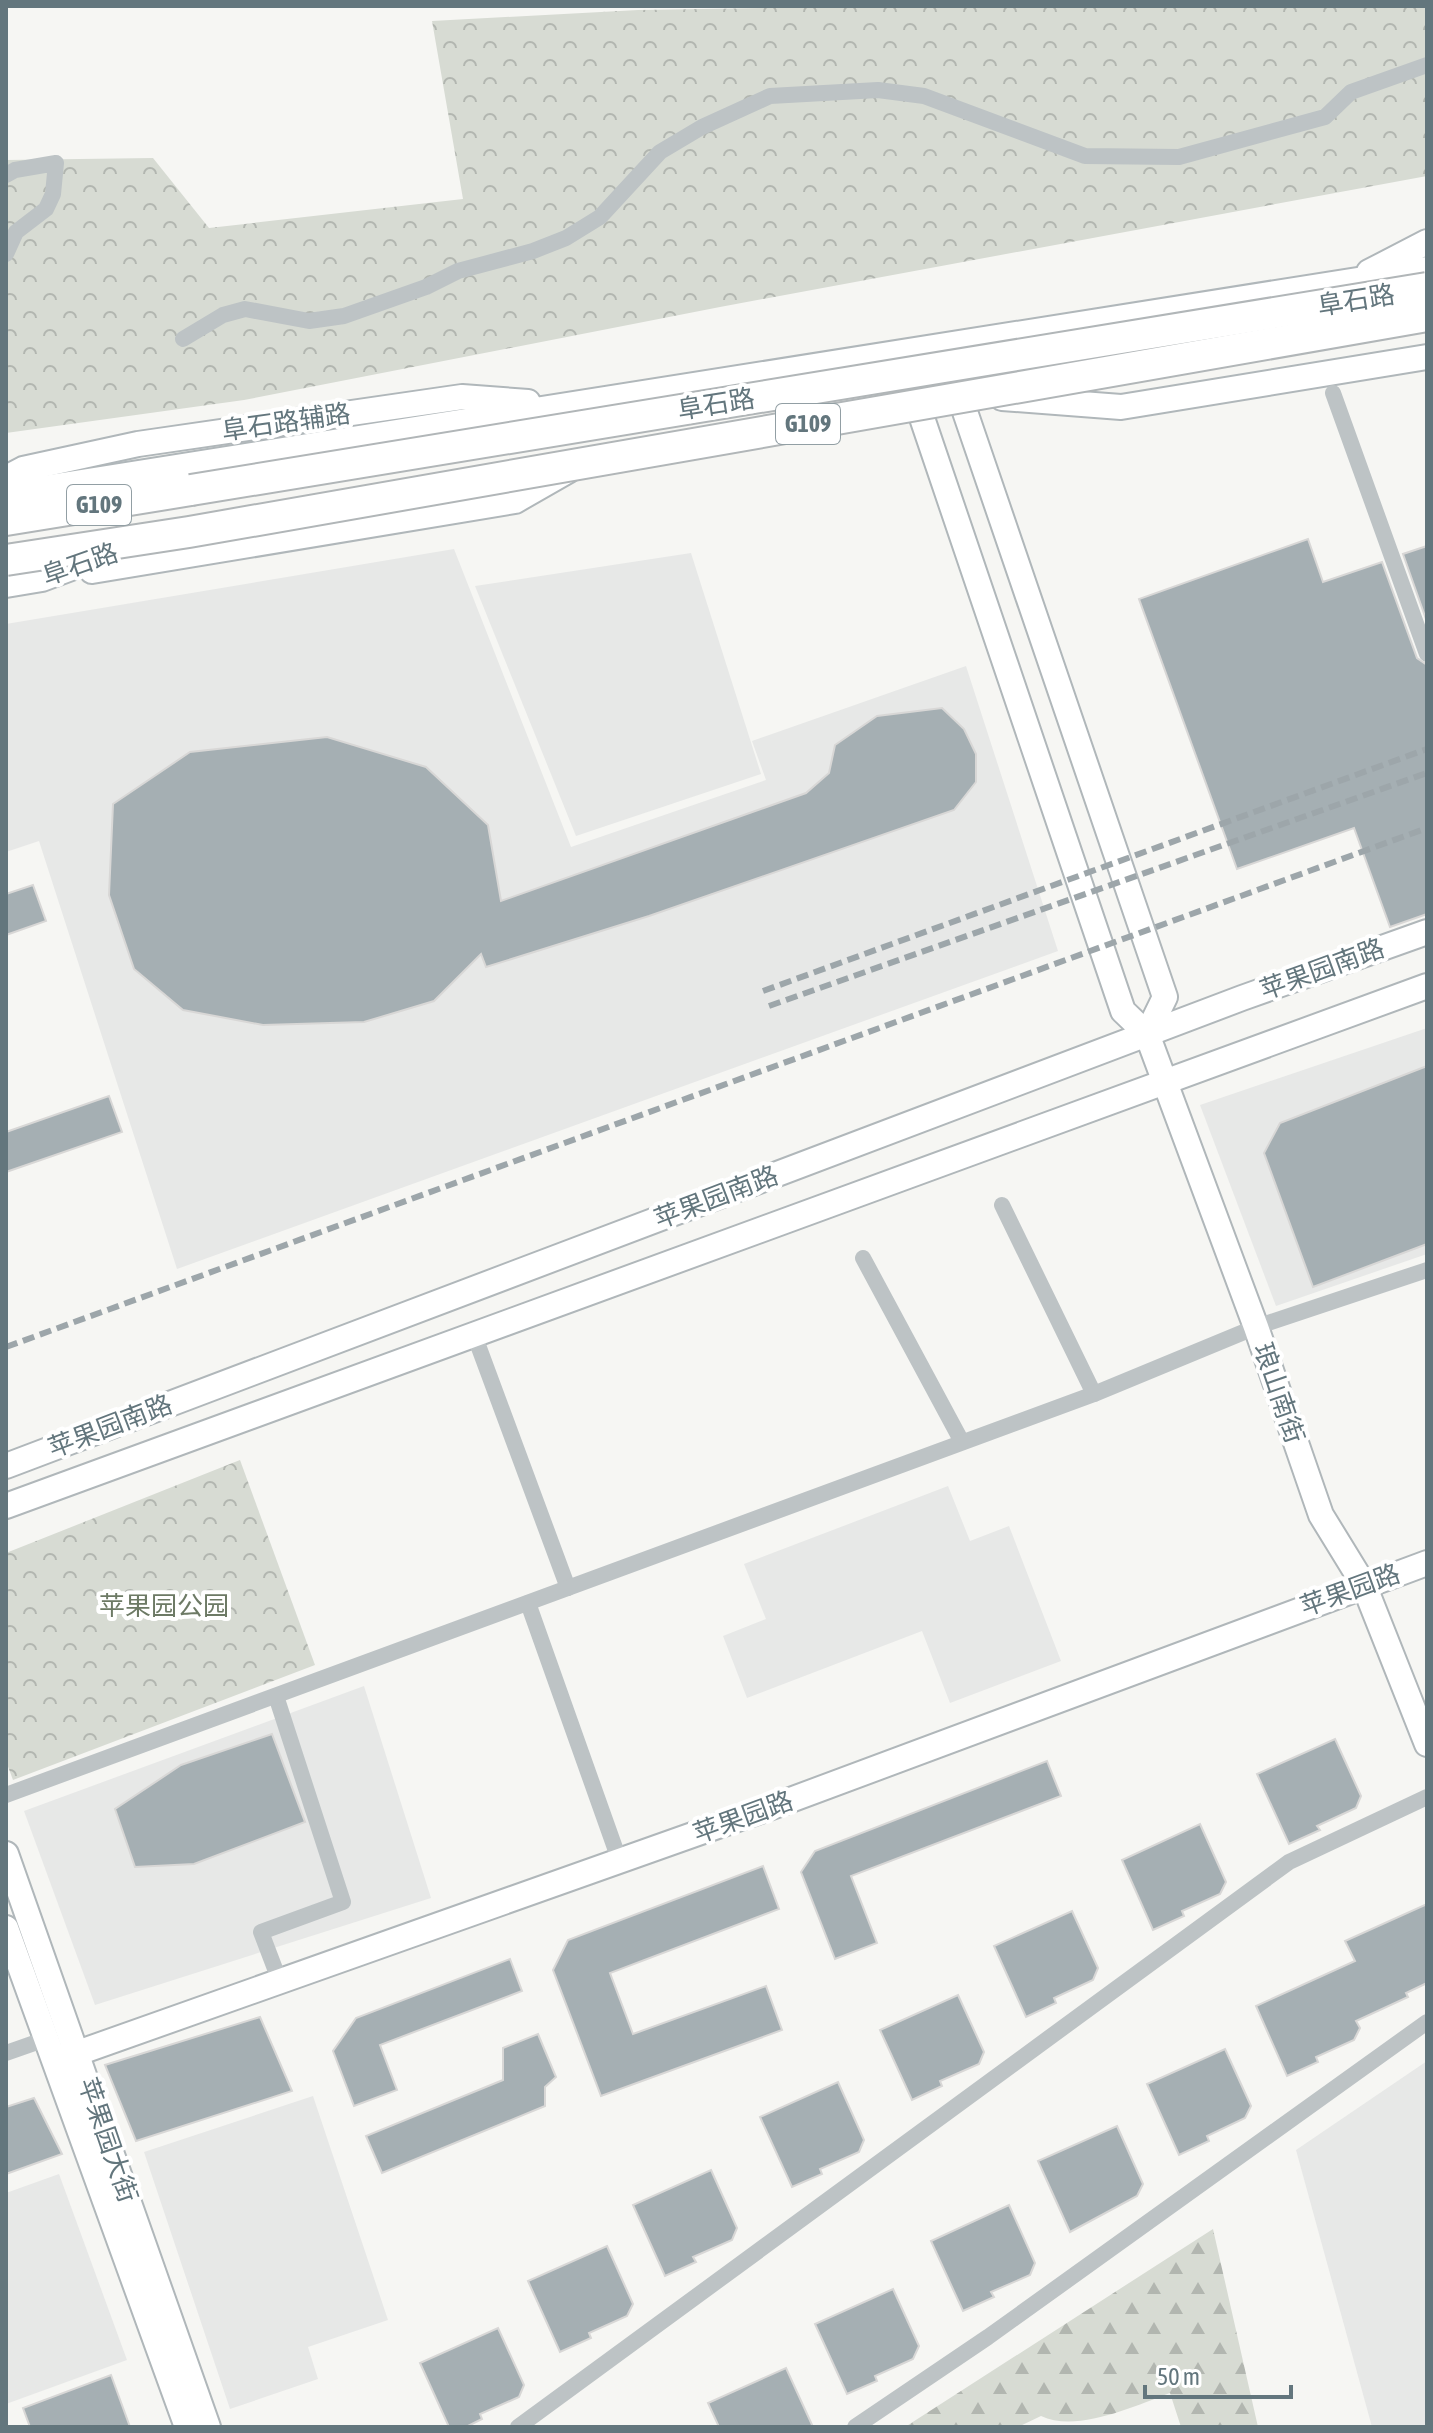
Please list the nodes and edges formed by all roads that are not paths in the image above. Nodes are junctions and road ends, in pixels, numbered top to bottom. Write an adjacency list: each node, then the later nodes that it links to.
1 (1427, 65): 10 (street)
2 (6, 175): 4 (street)
3 (1427, 242): 6 (main road)
4 (6, 254)
5 (1427, 269): 6 (main road, 阜石路)
6 (1350, 281): 15 (main road, 阜石路)
7 (1427, 288): 20 (highway, 阜石路 / G109, bridge)
8 (1427, 316): 21 (highway, 阜石路 / G109, bridge)
9 (1427, 328): 13 (main road, 阜石路)
10 (183, 339)
11 (1427, 357): 13 (main road, 阜石路)
12 (1333, 393): 24 (street)
13 (1002, 398): 14 (main road, 阜石路)
14 (962, 403): 16 (main road, 阜石路); 27 (main road)
15 (570, 405): 18 (main road, 阜石路辅路); 19 (main road, 阜石路)
16 (919, 409): 17 (main road, 阜石路); 27 (main road)
17 (595, 456): 22 (main road, 阜石路); 22 (main road)
18 (6, 478)
19 (6, 494)
20 (6, 520)
21 (6, 560)
22 (42, 579): 23 (main road, 阜石路)
23 (6, 585)
24 (1427, 654)
25 (1427, 932): 27 (main road, 苹果园南路)
26 (1427, 986): 28 (main road, 苹果园南路)
27 (1147, 1034): 28 (main road, 琅山南街); 36 (main road, 苹果园南路)
28 (1164, 1082): 32 (main road, 琅山南街); 33 (main road, 苹果园南路)
29 (1002, 1205): 34 (street)
30 (863, 1258): 35 (street)
31 (1427, 1270): 32 (street)
32 (1256, 1327): 34 (street); 39 (main road, 琅山南街)
33 (475, 1337): 37 (main road, 苹果园南路); 40 (street)
34 (1094, 1394): 35 (street)
35 (962, 1442): 40 (street)
36 (6, 1466)
37 (6, 1506)
38 (1427, 1563): 39 (main road, 苹果园路)
39 (1364, 1585): 43 (main road, 琅山南街); 47 (main road, 苹果园路)
40 (568, 1588): 41 (street)
41 (528, 1603): 42 (street); 47 (street)
42 (276, 1696): 44 (street); 49 (street)
43 (1427, 1744)
44 (6, 1795)
45 (1427, 1797): 55 (street)
46 (6, 1854): 51 (main road, 苹果园大街)
47 (620, 1862): 49 (main road, 苹果园路)
48 (6, 1928): 51 (main road, 苹果园大街)
49 (280, 1982): 51 (main road, 苹果园路)
50 (1427, 2022): 56 (street)
51 (60, 2051): 52 (street); 53 (main road, 苹果园大街); 54 (main road, 苹果园大街)
52 (6, 2053)
53 (187, 2427)
54 (208, 2427)
55 (518, 2427)
56 (855, 2427)

